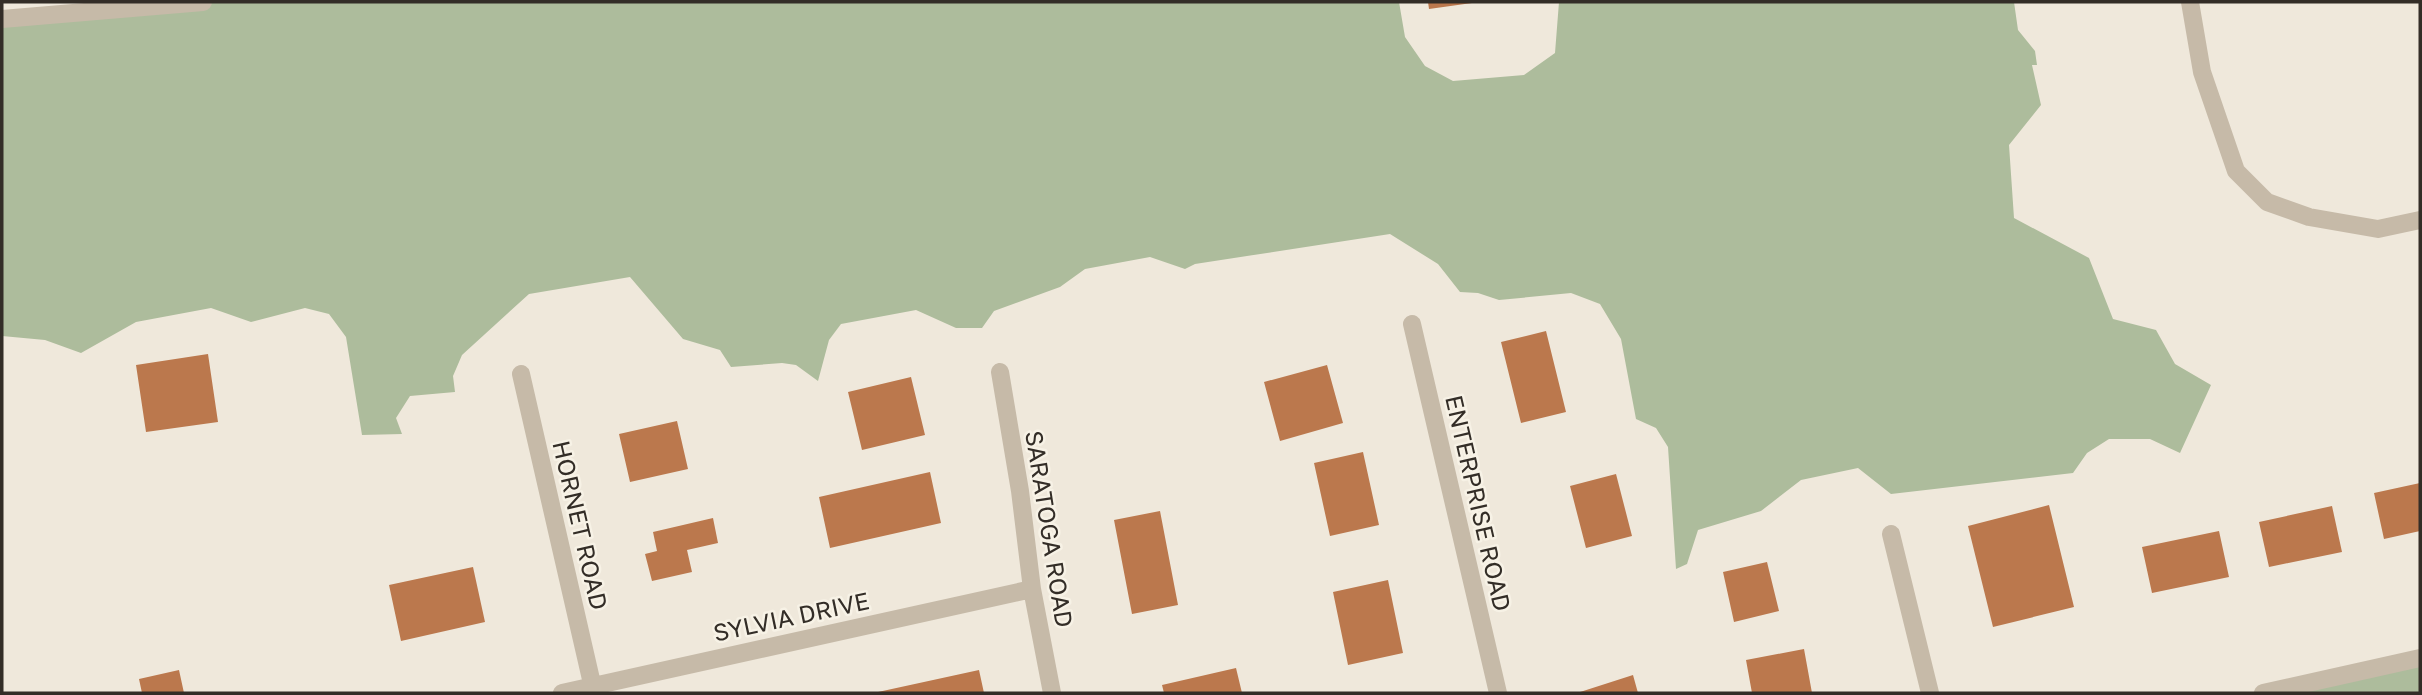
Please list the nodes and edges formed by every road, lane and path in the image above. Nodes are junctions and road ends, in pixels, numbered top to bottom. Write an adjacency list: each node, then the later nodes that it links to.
1 (203, 2): 3 (street)
2 (2190, 2): 4 (street)
3 (2, 19)
4 (2420, 220)
5 (1412, 324): 14 (street, ENTERPRISE ROAD)
6 (1000, 372): 9 (street, SARATOGA ROAD)
7 (521, 374): 11 (street, HORNET ROAD)
8 (1891, 534): 15 (street)
9 (1032, 589): 11 (street, SYLVIA DRIVE); 13 (street, SARATOGA ROAD)
10 (2420, 658): 16 (street)
11 (593, 688): 12 (street, SYLVIA DRIVE)
12 (562, 693)
13 (1052, 693)
14 (1498, 693)
15 (1930, 693)
16 (2263, 693)

